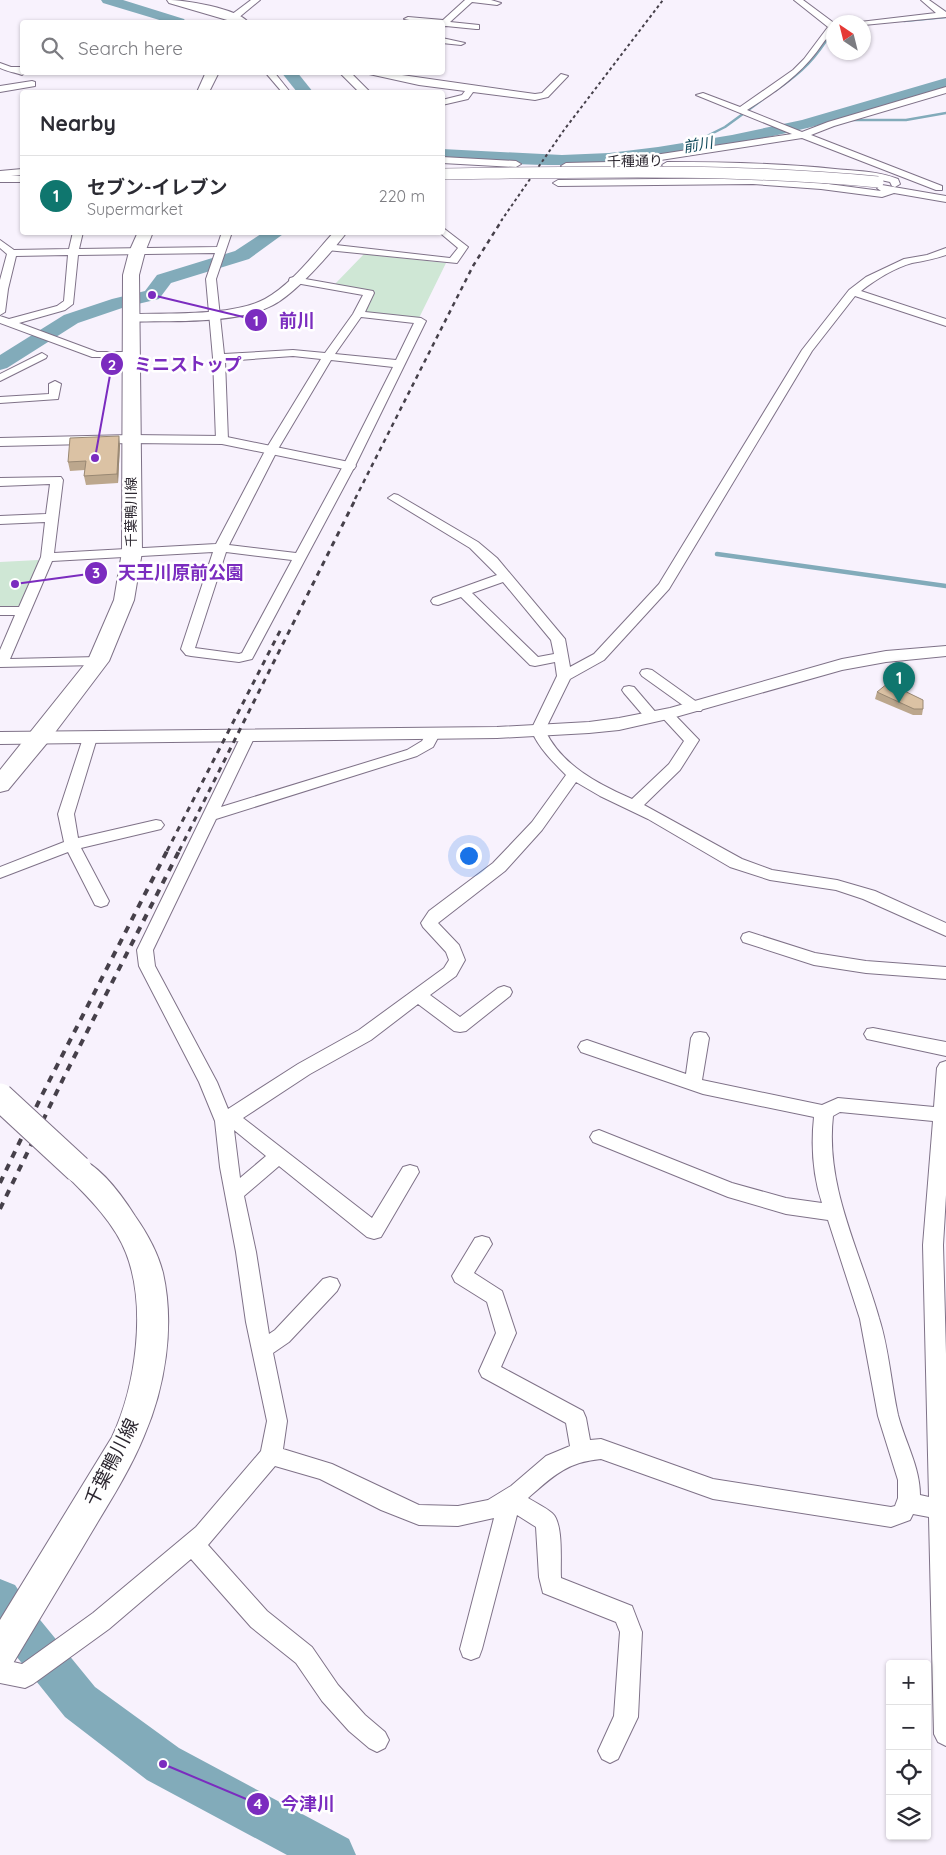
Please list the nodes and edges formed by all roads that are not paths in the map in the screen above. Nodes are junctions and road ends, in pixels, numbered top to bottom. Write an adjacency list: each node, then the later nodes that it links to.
1 (173, 0): 10 (main road)
2 (256, 0): 10 (street)
3 (470, 0): 6 (street); 13 (street)
4 (798, 0): 14 (street)
5 (924, 0): 8 (street)
6 (498, 3)
7 (946, 8): 8 (street)
8 (936, 9): 9 (street)
9 (946, 14): 15 (street)
10 (232, 19)
11 (408, 19): 12 (street)
12 (416, 20)
13 (445, 21)
14 (826, 21)
15 (871, 22)
16 (445, 23): 17 (street)
17 (476, 27)
18 (826, 32): 41 (street)
19 (445, 40): 20 (street)
20 (461, 43)
21 (0, 65): 22 (street)
22 (20, 69)
23 (25, 75): 30 (street)
24 (212, 75): 34 (main road)
25 (224, 75): 35 (main road)
26 (272, 75): 36 (street)
27 (347, 75): 37 (street)
28 (393, 75): 31 (street)
29 (564, 76): 31 (street)
30 (32, 84): 32 (street); 33 (street)
31 (471, 88): 40 (street)
32 (0, 89)
33 (36, 90)
34 (204, 90)
35 (217, 90)
36 (284, 90)
37 (363, 90)
38 (946, 90): 42 (street)
39 (700, 95): 41 (street)
40 (445, 102)
41 (744, 112): 42 (street)
42 (802, 135): 44 (street); 49 (street)
43 (445, 160): 45 (street)
44 (658, 161): 47 (street); 55 (street); 57 (street)
45 (516, 164)
46 (566, 166): 47 (street)
47 (576, 166): 55 (street)
48 (20, 172): 50 (street)
49 (901, 173): 57 (street); 60 (street)
50 (0, 174)
51 (445, 174): 56 (street, 千種通り, bridge)
52 (0, 179): 53 (street)
53 (20, 179)
54 (445, 179): 56 (street, 千種通り, bridge)
55 (634, 182): 57 (street)
56 (877, 184): 57 (street, 千種通り)
57 (893, 184): 60 (street, 千種通り); 61 (street, 千種通り)
58 (0, 185): 59 (street)
59 (20, 185)
60 (943, 190)
61 (946, 199)
62 (445, 232): 68 (street)
63 (77, 235): 71 (street)
64 (145, 235): 72 (main road, 千葉鴨川線)
65 (226, 235): 69 (street)
66 (338, 235): 68 (street)
67 (0, 243): 73 (street)
68 (327, 247): 74 (street)
69 (220, 250): 72 (street); 78 (street)
70 (946, 251): 76 (street)
71 (73, 252): 72 (street); 73 (street); 81 (street)
72 (137, 252): 80 (main road, 千葉鴨川線)
73 (12, 253): 75 (street)
74 (294, 280): 78 (street); 79 (street)
75 (2, 289): 77 (street)
76 (853, 292): 82 (street); 114 (street)
77 (0, 312)
78 (213, 313): 80 (street); 86 (street)
79 (358, 314): 85 (street); 87 (street)
80 (132, 318): 83 (main road, 千葉鴨川線)
81 (4, 321): 83 (street)
82 (946, 323)
83 (130, 355): 91 (main road, 千葉鴨川線)
84 (42, 356): 88 (street)
85 (328, 356): 86 (street); 87 (street); 94 (street)
86 (219, 358): 92 (street)
87 (399, 364): 95 (street)
88 (0, 378)
89 (55, 384): 90 (street)
90 (0, 400)
91 (131, 439): 92 (street); 93 (street); 101 (main road, 千葉鴨川線)
92 (222, 440): 94 (street)
93 (0, 442)
94 (272, 449): 95 (street); 100 (street)
95 (349, 466): 103 (street)
96 (0, 482): 98 (street)
97 (394, 498): 104 (street)
98 (51, 518): 99 (street); 102 (street)
99 (0, 520)
100 (221, 548): 101 (street); 103 (street); 103 (street)
101 (132, 552): 102 (street); 111 (main road, 千葉鴨川線)
102 (47, 557): 108 (street)
103 (299, 557)
104 (504, 577): 105 (street); 110 (street)
105 (463, 592): 106 (street); 110 (street)
106 (438, 601)
107 (0, 611): 108 (street)
108 (24, 611): 112 (street)
109 (946, 650): 116 (street)
110 (561, 657): 114 (street)
111 (98, 660): 112 (street); 122 (main road, 千葉鴨川線)
112 (0, 663)
113 (647, 673): 116 (street)
114 (564, 676): 118 (street)
115 (629, 690): 117 (street)
116 (696, 708): 117 (street)
117 (660, 717): 118 (street); 126 (street)
118 (538, 730): 119 (street); 124 (street)
119 (434, 732): 120 (street); 127 (street)
120 (248, 736): 123 (street); 127 (street)
121 (0, 738): 122 (street)
122 (40, 738): 123 (street); 125 (main road, 千葉鴨川線)
123 (90, 738): 129 (street)
124 (574, 774): 126 (street); 136 (street)
125 (0, 785)
126 (633, 806): 132 (street)
127 (210, 816): 146 (street)
128 (156, 825): 129 (street)
129 (72, 845): 130 (street); 131 (street)
130 (0, 872)
131 (100, 901)
132 (946, 930)
133 (749, 938): 134 (street)
134 (946, 973)
135 (504, 992): 136 (street)
136 (418, 995): 146 (street)
137 (873, 1034): 140 (street)
138 (700, 1038): 142 (street)
139 (587, 1048): 142 (street)
140 (946, 1049)
141 (946, 1068): 145 (street)
142 (693, 1084): 144 (street)
143 (0, 1097): 162 (main road, 千葉鴨川線, bridge)
144 (824, 1112): 145 (street); 151 (street)
145 (944, 1114): 159 (street)
146 (227, 1119): 148 (street); 150 (street)
147 (599, 1137): 151 (street)
148 (279, 1156): 149 (street); 150 (street)
149 (410, 1172)
150 (235, 1193): 154 (street)
151 (835, 1213): 158 (street)
152 (482, 1244): 155 (street)
153 (330, 1286): 154 (street)
154 (262, 1350): 156 (street)
155 (581, 1451): 157 (street); 158 (street)
156 (271, 1455): 157 (street); 160 (street)
157 (510, 1498): 161 (street); 166 (street)
158 (907, 1503): 159 (street)
159 (942, 1509): 164 (street)
160 (193, 1544): 162 (street); 165 (street)
161 (471, 1649)
162 (12, 1665): 163 (street)
163 (0, 1671)
164 (946, 1734)
165 (377, 1740)
166 (610, 1751)

